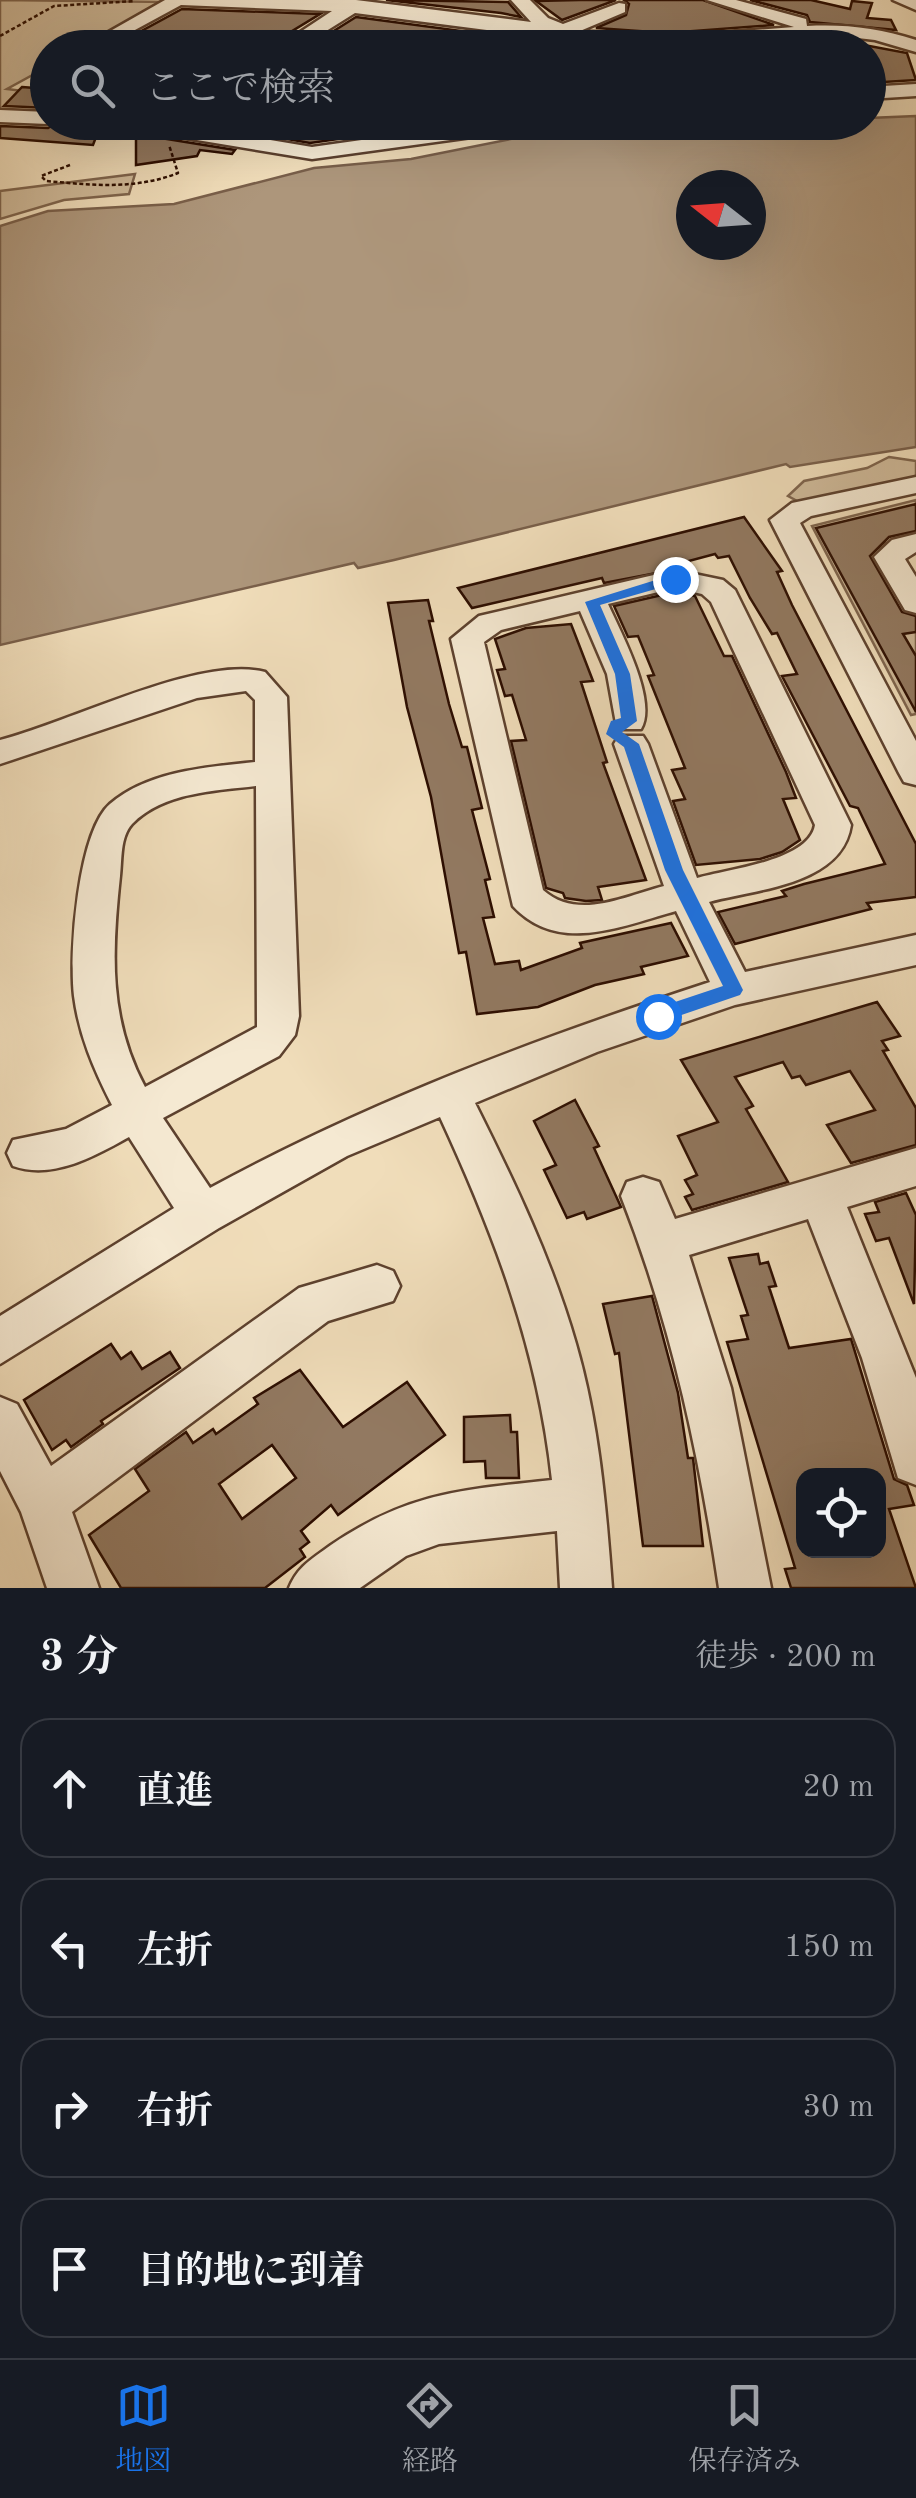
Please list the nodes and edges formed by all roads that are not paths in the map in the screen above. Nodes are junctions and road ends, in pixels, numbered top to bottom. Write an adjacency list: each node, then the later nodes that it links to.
1 (178, 0): 5 (street); 10 (street)
2 (520, 0): 13 (street)
3 (716, 0): 15 (street)
4 (902, 0): 8 (street)
5 (248, 2): 6 (street)
6 (308, 3): 7 (street)
7 (358, 4): 11 (street); 12 (street)
8 (916, 5)
9 (619, 8): 14 (street)
10 (123, 30)
11 (314, 30)
12 (519, 30)
13 (558, 30)
14 (588, 30)
15 (828, 30)
16 (886, 36): 17 (street)
17 (916, 46)
18 (916, 90): 19 (street)
19 (886, 92)
20 (0, 116): 21 (street)
21 (30, 117)
22 (237, 140): 24 (street)
23 (416, 140): 24 (street)
24 (402, 142)
25 (916, 485): 29 (street)
26 (916, 543): 28 (street)
27 (592, 602): 33 (street); 33 (street); 33 (street)
28 (916, 603)
29 (904, 723): 32 (street)
30 (0, 752): 31 (street)
31 (270, 772): 37 (street); 37 (street)
32 (916, 773)
33 (685, 891): 35 (street)
34 (916, 950): 35 (street)
35 (734, 990): 36 (street)
36 (450, 1094): 42 (street); 49 (street)
37 (137, 1115): 38 (street); 42 (street)
38 (28, 1153)
39 (916, 1167): 40 (street)
40 (820, 1195): 43 (street); 47 (street)
41 (643, 1196): 43 (street)
42 (204, 1214): 45 (street)
43 (664, 1243): 53 (street)
44 (377, 1286): 48 (street)
45 (0, 1342)
46 (0, 1421): 48 (street)
47 (916, 1460)
48 (44, 1502): 50 (street)
49 (579, 1503): 51 (street); 52 (street)
50 (73, 1588)
51 (315, 1588)
52 (586, 1588)
53 (745, 1588)

